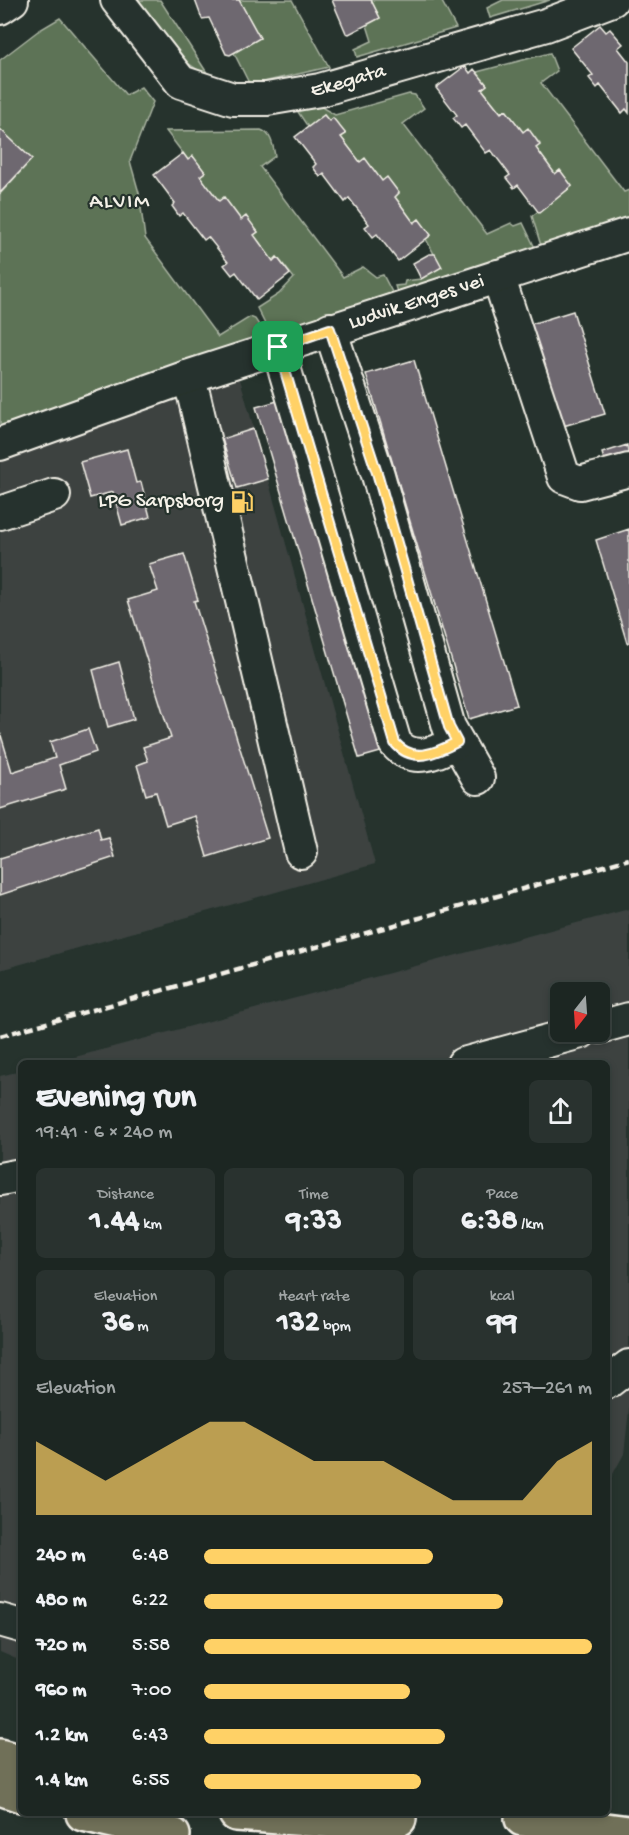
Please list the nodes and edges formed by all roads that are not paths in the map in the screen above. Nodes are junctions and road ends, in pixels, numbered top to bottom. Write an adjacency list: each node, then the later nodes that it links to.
1 (12, 0): 4 (street)
2 (117, 0): 3 (street, Ekegata)
3 (612, 0)
4 (0, 8)
5 (629, 234): 6 (street, Ludvik Enges vei)
6 (498, 276): 7 (street, Ludvik Enges vei); 11 (street)
7 (330, 329): 8 (street, Ludvik Enges vei); 14 (street)
8 (278, 347): 9 (street, Ludvik Enges vei); 14 (street)
9 (187, 377): 10 (street, Ludvik Enges vei); 16 (street)
10 (0, 444)
11 (629, 470)
12 (54, 495): 13 (street)
13 (0, 513)
14 (457, 742): 15 (street)
15 (478, 778)
16 (301, 852)
17 (629, 1019): 18 (street)
18 (610, 1024)
19 (550, 1040): 20 (street)
20 (478, 1060)
21 (18, 1176): 22 (street)
22 (0, 1179)
23 (629, 1366): 24 (street)
24 (610, 1380)
25 (0, 1620): 26 (street)
26 (18, 1625)
27 (0, 1756): 28 (main road)
28 (18, 1761)
29 (0, 1788): 30 (main road)
30 (18, 1794)
31 (92, 1816): 36 (main road)
32 (265, 1816): 33 (main road)
33 (398, 1822)
34 (523, 1822): 35 (main road)
35 (629, 1833)
36 (173, 1835)

